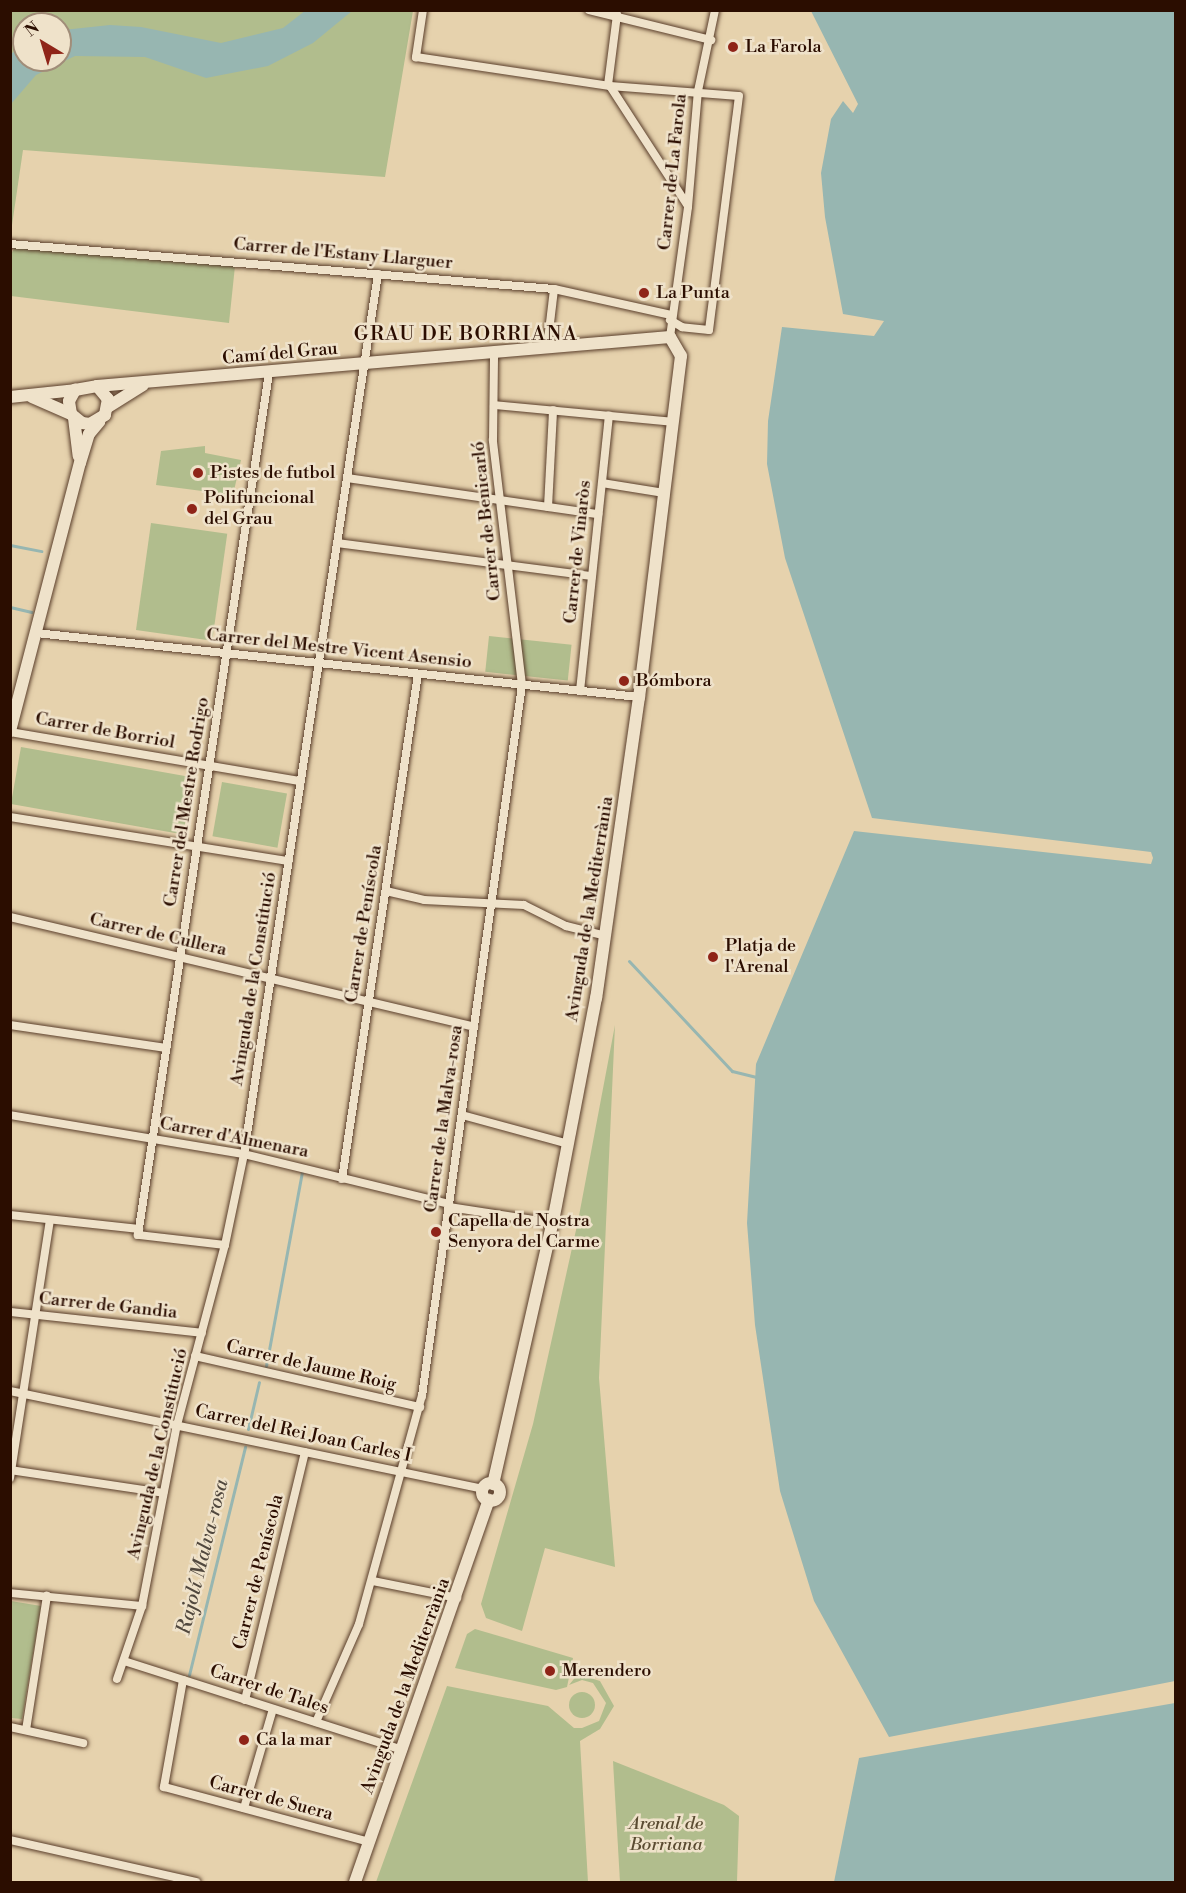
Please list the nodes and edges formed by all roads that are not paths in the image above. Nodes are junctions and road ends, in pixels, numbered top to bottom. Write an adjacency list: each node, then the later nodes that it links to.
1 (423, 10): 6 (street)
2 (589, 10): 4 (street)
3 (716, 10): 5 (street, Carrer de La Farola)
4 (617, 15): 5 (street); 6 (street)
5 (711, 40): 7 (street, Carrer de La Farola)
6 (609, 85): 7 (street); 8 (street)
7 (698, 91): 8 (street, Carrer de La Farola); 12 (street, Carrer de l'Estany Llarguer)
8 (688, 207): 12 (street, Carrer de La Farola)
9 (10, 244): 10 (street, Carrer de l'Estany Llarguer)
10 (378, 274): 11 (street, Carrer de l'Estany Llarguer); 16 (street, Avinguda de la Constitució)
11 (554, 289): 12 (street, Carrer de l'Estany Llarguer); 14 (street)
12 (670, 318): 13 (street, Carrer de La Farola)
13 (670, 338): 14 (street, Camí del Grau); 29 (street, Avinguda de la Mediterrània)
14 (547, 348): 15 (street, Camí del Grau)
15 (494, 353): 16 (street, Camí del Grau); 23 (street, Carrer de Benicarló)
16 (365, 365): 17 (street, Camí del Grau); 31 (street, Avinguda de la Constitució)
17 (269, 373): 18 (street, Camí del Grau); 41 (street, Carrer del Mestre Rodrigo)
18 (144, 384): 19 (street, Camí del Grau); 24 (street, Camí del Grau)
19 (97, 387): 20 (street); 24 (street)
20 (75, 390): 21 (street); 26 (street)
21 (28, 396): 22 (street); 26 (street)
22 (10, 397)
23 (494, 405): 25 (street); 34 (street, Carrer de Benicarló)
24 (108, 407): 28 (street)
25 (553, 410): 27 (street); 35 (street)
26 (73, 416): 28 (street); 30 (street)
27 (609, 416): 29 (street); 32 (street, Carrer de Vinaròs)
28 (99, 422): 30 (street)
29 (673, 422): 33 (street, Avinguda de la Mediterrània)
30 (80, 463): 40 (street)
31 (347, 478): 34 (street); 37 (street, Avinguda de la Constitució)
32 (602, 483): 33 (street); 36 (street, Carrer de Vinaròs)
33 (664, 493): 46 (street, Avinguda de la Mediterrània)
34 (500, 500): 35 (street); 38 (street, Carrer de Benicarló)
35 (548, 507): 36 (street)
36 (598, 514): 39 (street, Carrer de Vinaròs)
37 (338, 543): 38 (street); 42 (street, Avinguda de la Constitució)
38 (508, 565): 39 (street); 44 (street, Carrer de Benicarló)
39 (592, 576): 45 (street, Carrer de Vinaròs)
40 (36, 633): 41 (street, Carrer del Mestre Vicent Asensio); 47 (street)
41 (226, 654): 42 (street, Carrer del Mestre Vicent Asensio); 48 (street, Carrer del Mestre Rodrigo)
42 (319, 663): 43 (street, Carrer del Mestre Vicent Asensio); 49 (street, Avinguda de la Constitució)
43 (418, 674): 44 (street, Carrer del Mestre Vicent Asensio); 53 (street, Carrer de Peníscola)
44 (522, 685): 45 (street, Carrer del Mestre Vicent Asensio); 54 (street, Carrer de la Malva-rosa)
45 (580, 691): 46 (street, Carrer del Mestre Vicent Asensio)
46 (639, 697): 56 (street, Avinguda de la Mediterrània)
47 (10, 732): 48 (street, Carrer de Borriol)
48 (209, 766): 49 (street, Carrer de Borriol); 51 (street, Carrer del Mestre Rodrigo)
49 (301, 781): 52 (street, Avinguda de la Constitució)
50 (10, 817): 51 (street)
51 (197, 846): 52 (street); 57 (street, Carrer del Mestre Rodrigo)
52 (289, 861): 58 (street, Avinguda de la Constitució)
53 (386, 891): 54 (street); 59 (street, Carrer de Peníscola)
54 (491, 906): 56 (street); 61 (street, Carrer de la Malva-rosa)
55 (10, 917): 57 (street, Carrer de Cullera)
56 (606, 936): 66 (street, Avinguda de la Mediterrània)
57 (180, 957): 58 (street, Carrer de Cullera); 62 (street, Carrer del Mestre Rodrigo)
58 (271, 979): 59 (street, Carrer de Cullera); 67 (street, Avinguda de la Constitució)
59 (369, 1002): 61 (street, Carrer de Cullera); 68 (street, Carrer de Peníscola)
60 (10, 1025): 62 (street)
61 (474, 1027): 64 (street, Carrer de la Malva-rosa)
62 (166, 1048): 65 (street, Carrer del Mestre Rodrigo)
63 (10, 1114): 65 (street, Carrer d'Almenara)
64 (462, 1115): 66 (street); 69 (street, Carrer de la Malva-rosa)
65 (153, 1138): 67 (street, Carrer d'Almenara); 73 (street, Carrer del Mestre Rodrigo)
66 (569, 1144): 72 (street, Avinguda de la Mediterrània)
67 (244, 1154): 68 (street, Carrer d'Almenara); 74 (street, Avinguda de la Constitució)
68 (342, 1179): 69 (street, Carrer d'Almenara)
69 (449, 1205): 72 (street, Carrer d'Almenara); 81 (street, Carrer de la Malva-rosa)
70 (10, 1215): 71 (street)
71 (50, 1220): 73 (street); 76 (street)
72 (553, 1223): 86 (street, Avinguda de la Mediterrània)
73 (139, 1232): 74 (street)
74 (225, 1245): 77 (street, Avinguda de la Constitució)
75 (10, 1312): 76 (street, Carrer de Gandia)
76 (35, 1315): 77 (street, Carrer de Gandia); 80 (street)
77 (202, 1333): 78 (street, Avinguda de la Constitució)
78 (195, 1356): 81 (street, Carrer de Jaume Roig); 82 (street, Avinguda de la Constitució)
79 (10, 1391): 80 (street, Carrer del Rei Joan Carles I)
80 (23, 1394): 82 (street, Carrer del Rei Joan Carles I); 85 (street)
81 (420, 1407): 84 (street, Carrer de la Malva-rosa)
82 (177, 1425): 83 (street, Carrer del Rei Joan Carles I); 87 (street, Avinguda de la Constitució)
83 (304, 1452): 84 (street, Carrer del Rei Joan Carles I); 96 (street, Carrer de Peníscola)
84 (404, 1472): 86 (street, Carrer del Rei Joan Carles I); 88 (street, Carrer de la Malva-rosa)
85 (11, 1473): 87 (street)
86 (488, 1486): 91 (street, Avinguda de la Mediterrània)
87 (164, 1493): 92 (street, Avinguda de la Constitució)
88 (373, 1581): 91 (street); 98 (street, Carrer de la Malva-rosa)
89 (10, 1593): 90 (street)
90 (47, 1596): 92 (street); 100 (street)
91 (457, 1598): 102 (street, Avinguda de la Mediterrània)
92 (142, 1606): 93 (street, Avinguda de la Constitució)
93 (124, 1661): 94 (street, Avinguda de la Constitució); 95 (street, Carrer de Tales)
94 (117, 1680)
95 (183, 1680): 96 (street, Carrer de Tales); 103 (street, Carrer de Suera)
96 (245, 1700): 97 (street, Carrer de Tales)
97 (273, 1708): 98 (street, Carrer de Tales); 103 (street)
98 (316, 1722): 102 (street, Carrer de Tales)
99 (10, 1727): 100 (street)
100 (26, 1730): 101 (street)
101 (83, 1743)
102 (403, 1750): 105 (street, Avinguda de la Mediterrània)
103 (244, 1808): 105 (street, Carrer de Suera)
104 (10, 1840): 106 (street)
105 (369, 1842): 107 (street, Avinguda de la Mediterrània)
106 (196, 1882)
107 (355, 1882)

